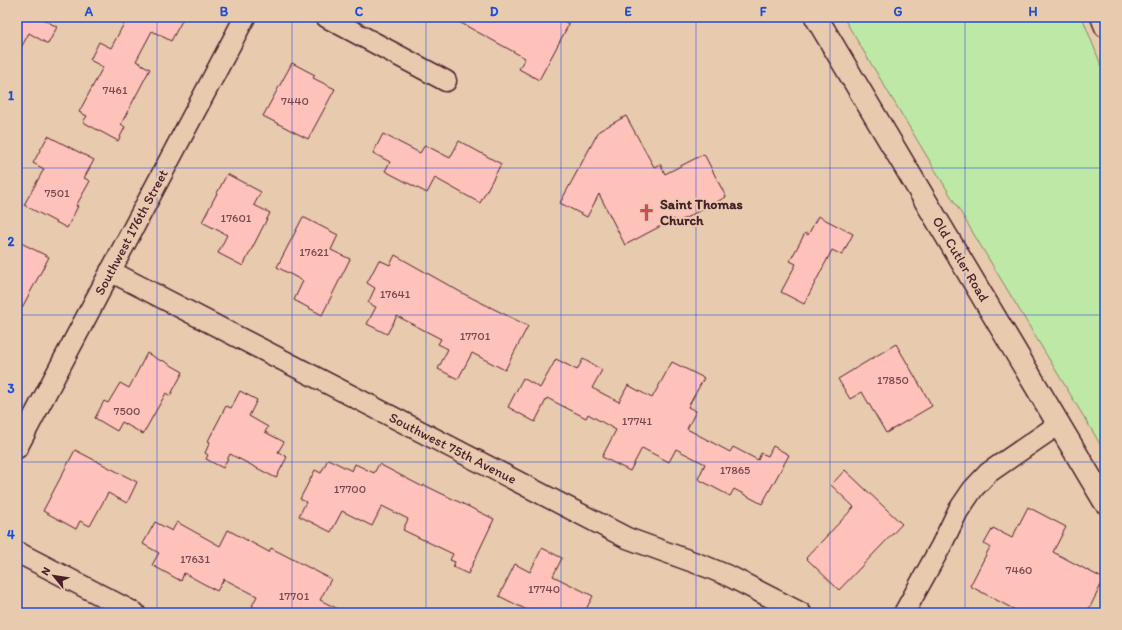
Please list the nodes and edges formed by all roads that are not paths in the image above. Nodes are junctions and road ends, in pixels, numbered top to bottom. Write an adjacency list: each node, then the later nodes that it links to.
1 (245, 17): 7 (street, Southwest 176th Street)
2 (326, 17): 6 (street)
3 (816, 17): 8 (main road, Old Cutler Road)
4 (1101, 17): 5 (street)
5 (1105, 27)
6 (446, 81)
7 (110, 271): 9 (street, Southwest 176th Street); 12 (street, Southwest 75th Avenue)
8 (1059, 424): 10 (main road, Old Cutler Road); 15 (street)
9 (17, 448)
10 (1105, 502)
11 (17, 552): 13 (street)
12 (769, 606): 14 (street, Southwest 75th Avenue)
13 (135, 613)
14 (801, 613)
15 (904, 613)

